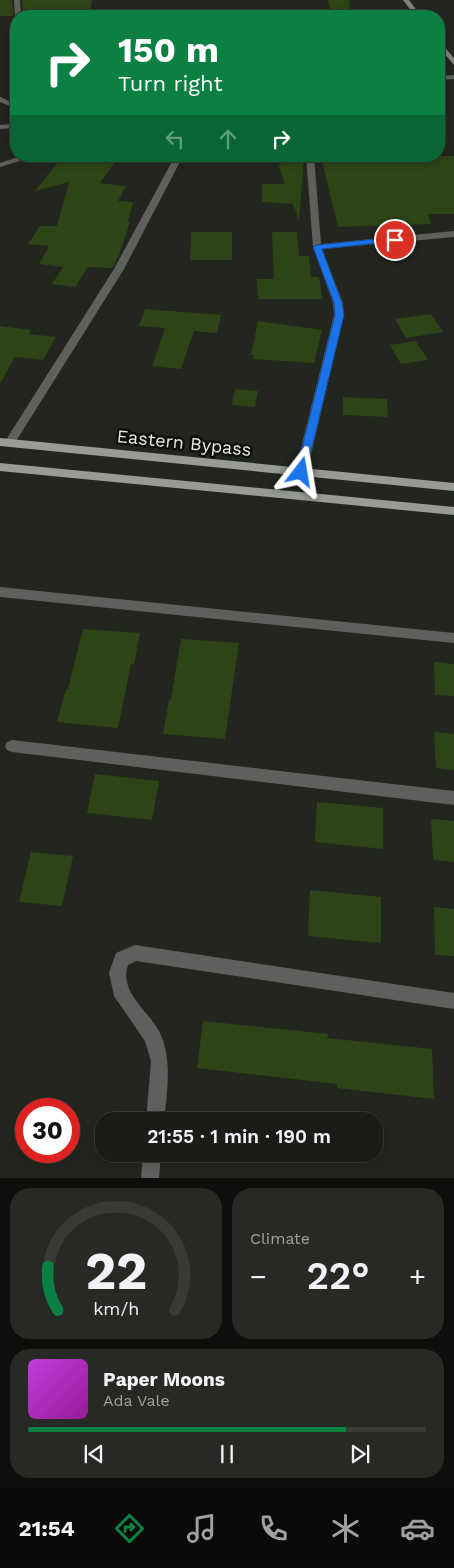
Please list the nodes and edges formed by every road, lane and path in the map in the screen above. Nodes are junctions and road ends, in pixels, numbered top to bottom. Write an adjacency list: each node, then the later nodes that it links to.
1 (445, 50): 2 (street)
2 (453, 60)
3 (13, 162): 6 (street)
4 (176, 162): 9 (street)
5 (310, 162): 8 (street)
6 (0, 166)
7 (454, 234): 8 (street)
8 (317, 247): 11 (street)
9 (4, 443): 11 (main road, Eastern Bypass)
10 (0, 467): 13 (main road)
11 (301, 472): 12 (main road, Eastern Bypass)
12 (454, 487)
13 (454, 510)
14 (0, 592): 15 (street)
15 (454, 638)
16 (12, 746): 17 (street)
17 (454, 798)
18 (454, 1001): 19 (street)
19 (156, 1112)
20 (151, 1162): 21 (street)
21 (150, 1178)

